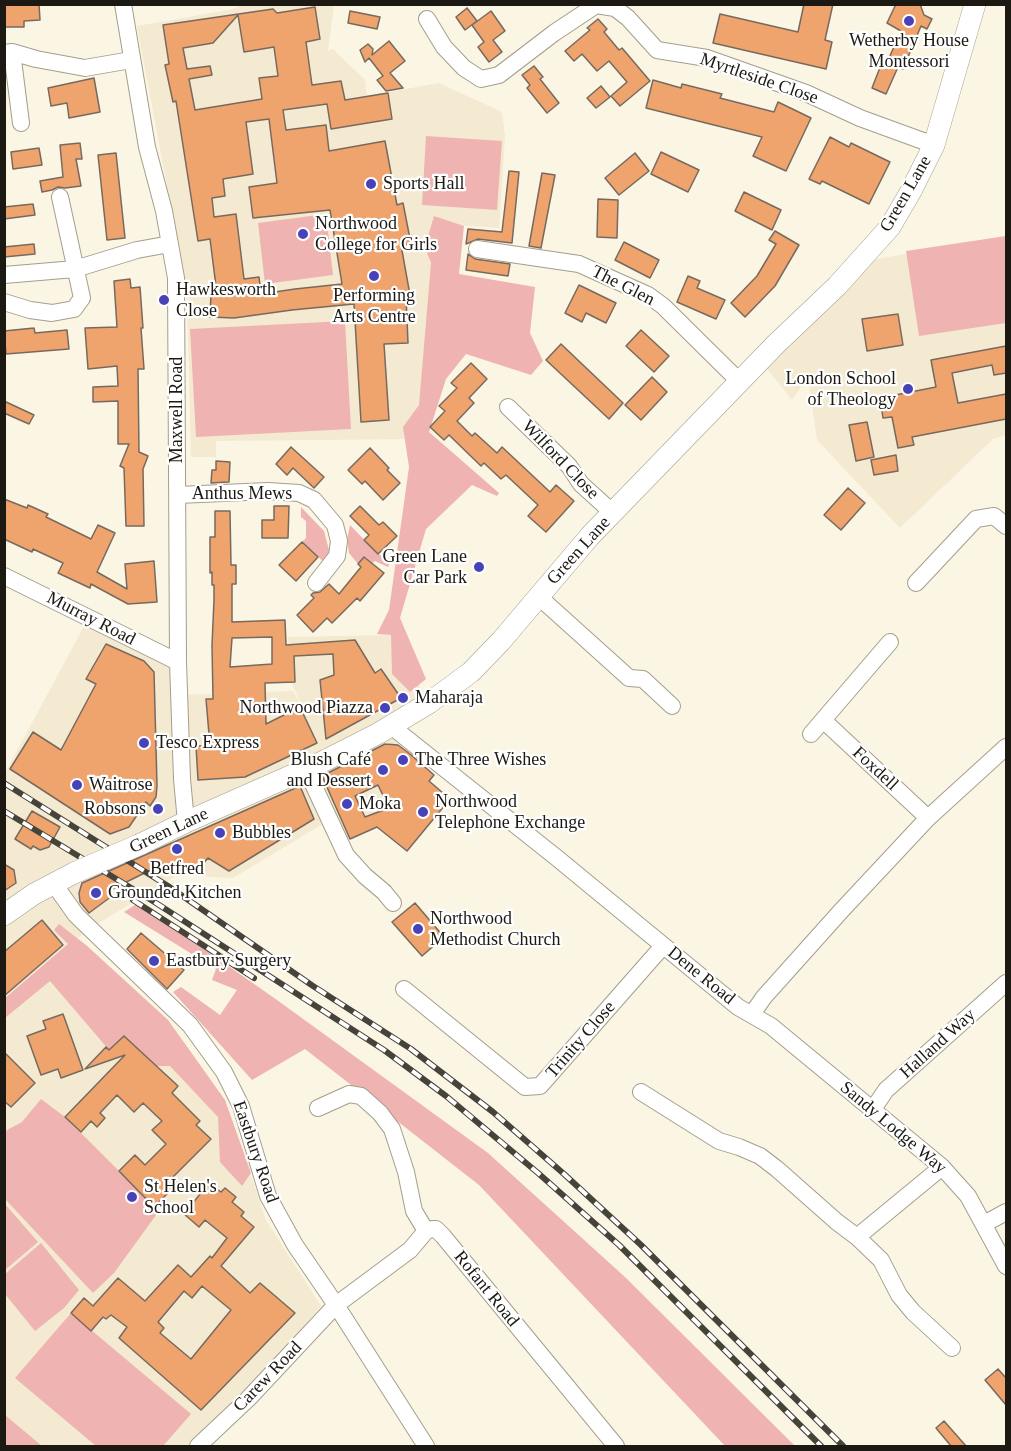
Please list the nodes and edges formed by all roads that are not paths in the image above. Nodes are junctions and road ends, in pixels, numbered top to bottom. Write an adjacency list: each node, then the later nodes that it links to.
1 (123, 4): 5 (street, Maxwell Road)
2 (975, 4): 7 (main road, Green Lane)
3 (427, 19): 7 (street, Myrtleside Close)
4 (8, 52): 5 (street); 6 (street)
5 (131, 60): 9 (street, Maxwell Road)
6 (21, 123)
7 (934, 146): 14 (main road, Green Lane)
8 (60, 197): 11 (street)
9 (170, 244): 11 (street); 16 (street, Maxwell Road)
10 (477, 249): 14 (street, The Glen)
11 (75, 269): 12 (street); 13 (street)
12 (4, 275)
13 (4, 302)
14 (740, 382): 17 (main road, Green Lane)
15 (508, 407): 17 (street, Wilford Close)
16 (178, 495): 20 (street, Anthus Mews); 24 (street, Maxwell Road)
17 (613, 513): 22 (main road, Green Lane)
18 (1006, 526): 21 (street)
19 (4, 576): 24 (street, Murray Road)
20 (316, 583)
21 (915, 583)
22 (538, 596): 25 (street); 27 (main road, Green Lane)
23 (890, 642): 26 (street)
24 (178, 662): 32 (street, Maxwell Road)
25 (672, 706)
26 (823, 720): 28 (street); 31 (street, Foxdell)
27 (391, 726): 30 (main road, Green Lane); 36 (street, Dene Road)
28 (811, 734)
29 (1006, 747): 31 (street, Dene Road)
30 (306, 769): 32 (main road, Green Lane); 34 (street)
31 (928, 818): 39 (street, Dene Road)
32 (186, 822): 33 (main road, Green Lane, bridge)
33 (54, 884): 35 (main road, Green Lane); 49 (street, Eastbury Road)
34 (393, 903)
35 (4, 915)
36 (663, 946): 38 (street, Trinity Close); 39 (street, Dene Road)
37 (1006, 983): 42 (street, Halland Way)
38 (404, 989)
39 (752, 1014): 42 (street, Sandy Lodge Way)
40 (641, 1092): 47 (street)
41 (318, 1108): 46 (street)
42 (873, 1109): 43 (street, Sandy Lodge Way)
43 (942, 1167): 45 (street, Sandy Lodge Way); 47 (street)
44 (1006, 1212): 45 (street)
45 (984, 1224): 48 (street, Sandy Lodge Way)
46 (426, 1231): 49 (street); 53 (street, Rofant Road)
47 (857, 1238): 50 (street)
48 (1006, 1266)
49 (336, 1305): 51 (street, Carew Road); 52 (street, Eastbury Road)
50 (952, 1348)
51 (198, 1446)
52 (426, 1446)
53 (616, 1446)

